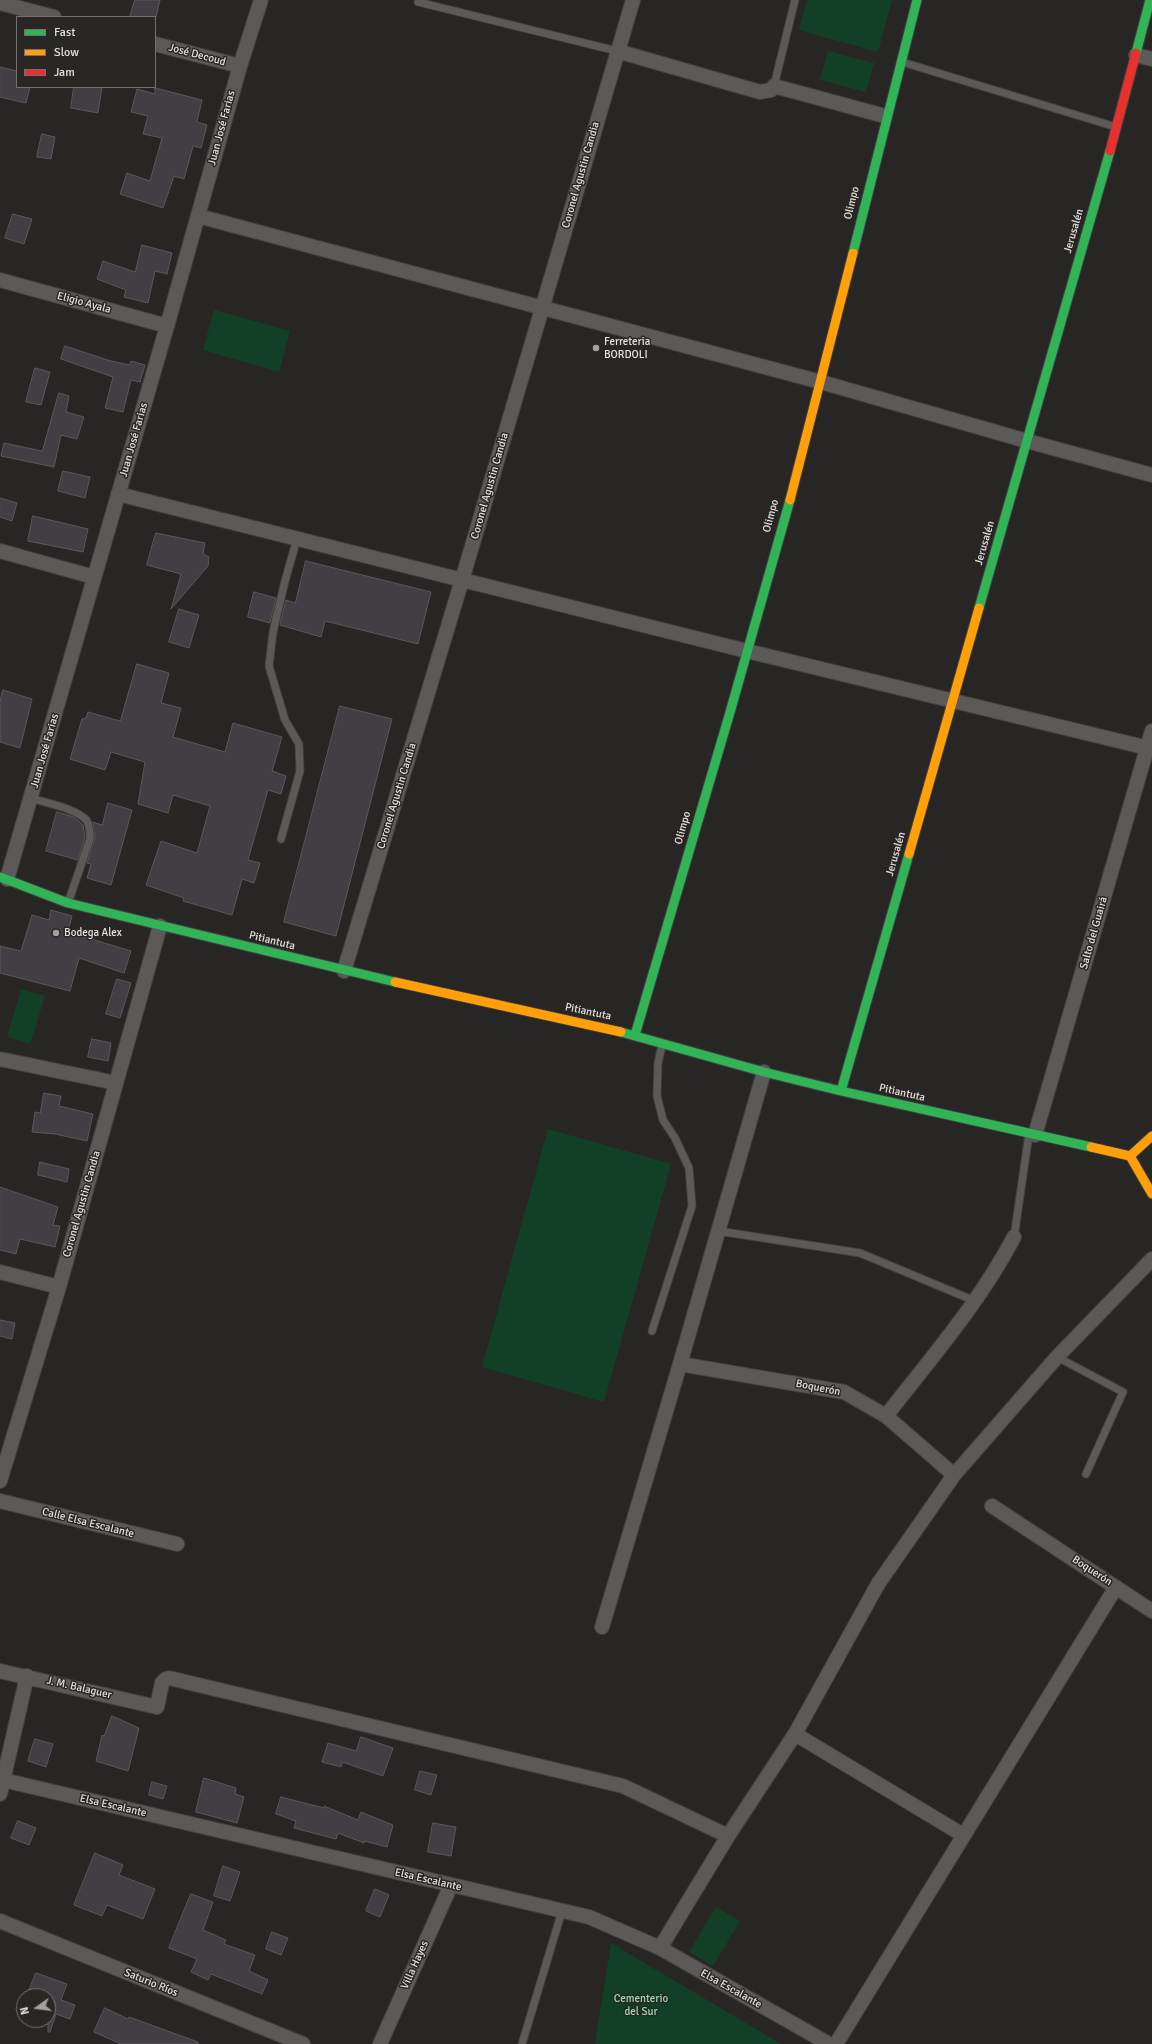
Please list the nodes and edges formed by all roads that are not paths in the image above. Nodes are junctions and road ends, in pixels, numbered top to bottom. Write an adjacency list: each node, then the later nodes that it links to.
1 (261, 0): 14 (street, Juan José Farias)
2 (633, 0): 10 (street, Coronel Agustin Candia)
3 (795, 0): 15 (lane)
4 (917, 0): 13 (street, Olimpo)
5 (1150, 0): 11 (street, Jerusalén)
6 (418, 2): 10 (lane)
7 (0, 3): 8 (street)
8 (50, 16)
9 (156, 44): 14 (street, José Decoud)
10 (617, 51): 15 (street); 20 (street, Coronel Agustin Candia)
11 (1136, 55): 12 (street); 17 (street, Jerusalén)
12 (1152, 60)
13 (900, 61): 16 (street, Olimpo); 17 (lane)
14 (240, 66): 18 (street, Juan José Farias)
15 (774, 86): 16 (street)
16 (885, 116): 22 (street, Olimpo)
17 (1117, 128): 23 (street, Jerusalén)
18 (198, 216): 20 (street); 21 (street, Juan José Farias)
19 (0, 280): 21 (street, Eligio Ayala)
20 (542, 308): 22 (street); 29 (street, Coronel Agustin Candia)
21 (167, 326): 25 (street, Juan José Farias)
22 (820, 382): 23 (street); 30 (street, Olimpo)
23 (1027, 441): 24 (street); 31 (street, Jerusalén)
24 (1152, 475)
25 (118, 494): 26 (street); 28 (street, Juan José Farias)
26 (297, 539): 29 (street); 35 (lane)
27 (0, 551): 28 (street)
28 (94, 577): 34 (street, Juan José Farias)
29 (462, 580): 30 (street); 39 (street, Coronel Agustin Candia)
30 (747, 651): 31 (street); 40 (street, Olimpo)
31 (953, 700): 33 (street); 45 (street, Jerusalén)
32 (1152, 731): 33 (street, Salto del Guairá)
33 (1150, 748): 46 (street, Salto del Guairá)
34 (31, 798): 36 (street, Juan José Farias); 37 (lane)
35 (281, 839)
36 (4, 878): 37 (street, Pitiantuta)
37 (68, 903): 38 (street, Pitiantuta)
38 (160, 926): 39 (street, Pitiantuta); 44 (street, Coronel Agustin Candia)
39 (344, 971): 40 (street, Pitiantuta)
40 (635, 1035): 41 (street, Pitiantuta)
41 (662, 1043): 43 (street, Pitiantuta); 56 (lane)
42 (0, 1059): 44 (street)
43 (764, 1072): 45 (street, Pitiantuta); 50 (street)
44 (116, 1083): 54 (street, Coronel Agustin Candia)
45 (842, 1091): 46 (street, Pitiantuta)
46 (1032, 1134): 48 (street, Pitiantuta); 51 (lane)
47 (1152, 1136): 48 (street)
48 (1130, 1156): 49 (street)
49 (1152, 1194)
50 (718, 1231): 55 (lane); 58 (street)
51 (1014, 1237): 55 (street)
52 (1152, 1259): 57 (street)
53 (0, 1272): 54 (street)
54 (59, 1288): 62 (street, Coronel Agustin Candia)
55 (975, 1301): 59 (street)
56 (652, 1332)
57 (1057, 1357): 60 (lane); 61 (street)
58 (680, 1364): 59 (street, Boquerón); 68 (street)
59 (886, 1416): 61 (street, Boquerón)
60 (1086, 1474)
61 (954, 1475): 71 (street)
62 (0, 1481)
63 (0, 1501): 65 (street, Calle Elsa Escalante)
64 (992, 1506): 66 (street, Boquerón)
65 (177, 1544)
66 (1116, 1587): 67 (street, Boquerón); 74 (street)
67 (1152, 1611)
68 (602, 1627)
69 (0, 1671): 70 (street, J. M. Balaguer)
70 (28, 1676): 72 (street); 75 (street, J. M. Balaguer)
71 (795, 1734): 74 (street); 75 (street)
72 (3, 1780): 73 (street); 76 (street, Elsa Escalante)
73 (0, 1794)
74 (963, 1835): 84 (street)
75 (728, 1836): 79 (street)
76 (451, 1886): 77 (street, Elsa Escalante); 81 (street, Villa Hayes)
77 (562, 1911): 79 (street, Elsa Escalante); 82 (lane)
78 (0, 1921): 80 (street, Saturio Ríos)
79 (660, 1948): 83 (street, Elsa Escalante)
80 (303, 2044)
81 (380, 2044)
82 (522, 2044)
83 (829, 2044)
84 (836, 2044)

